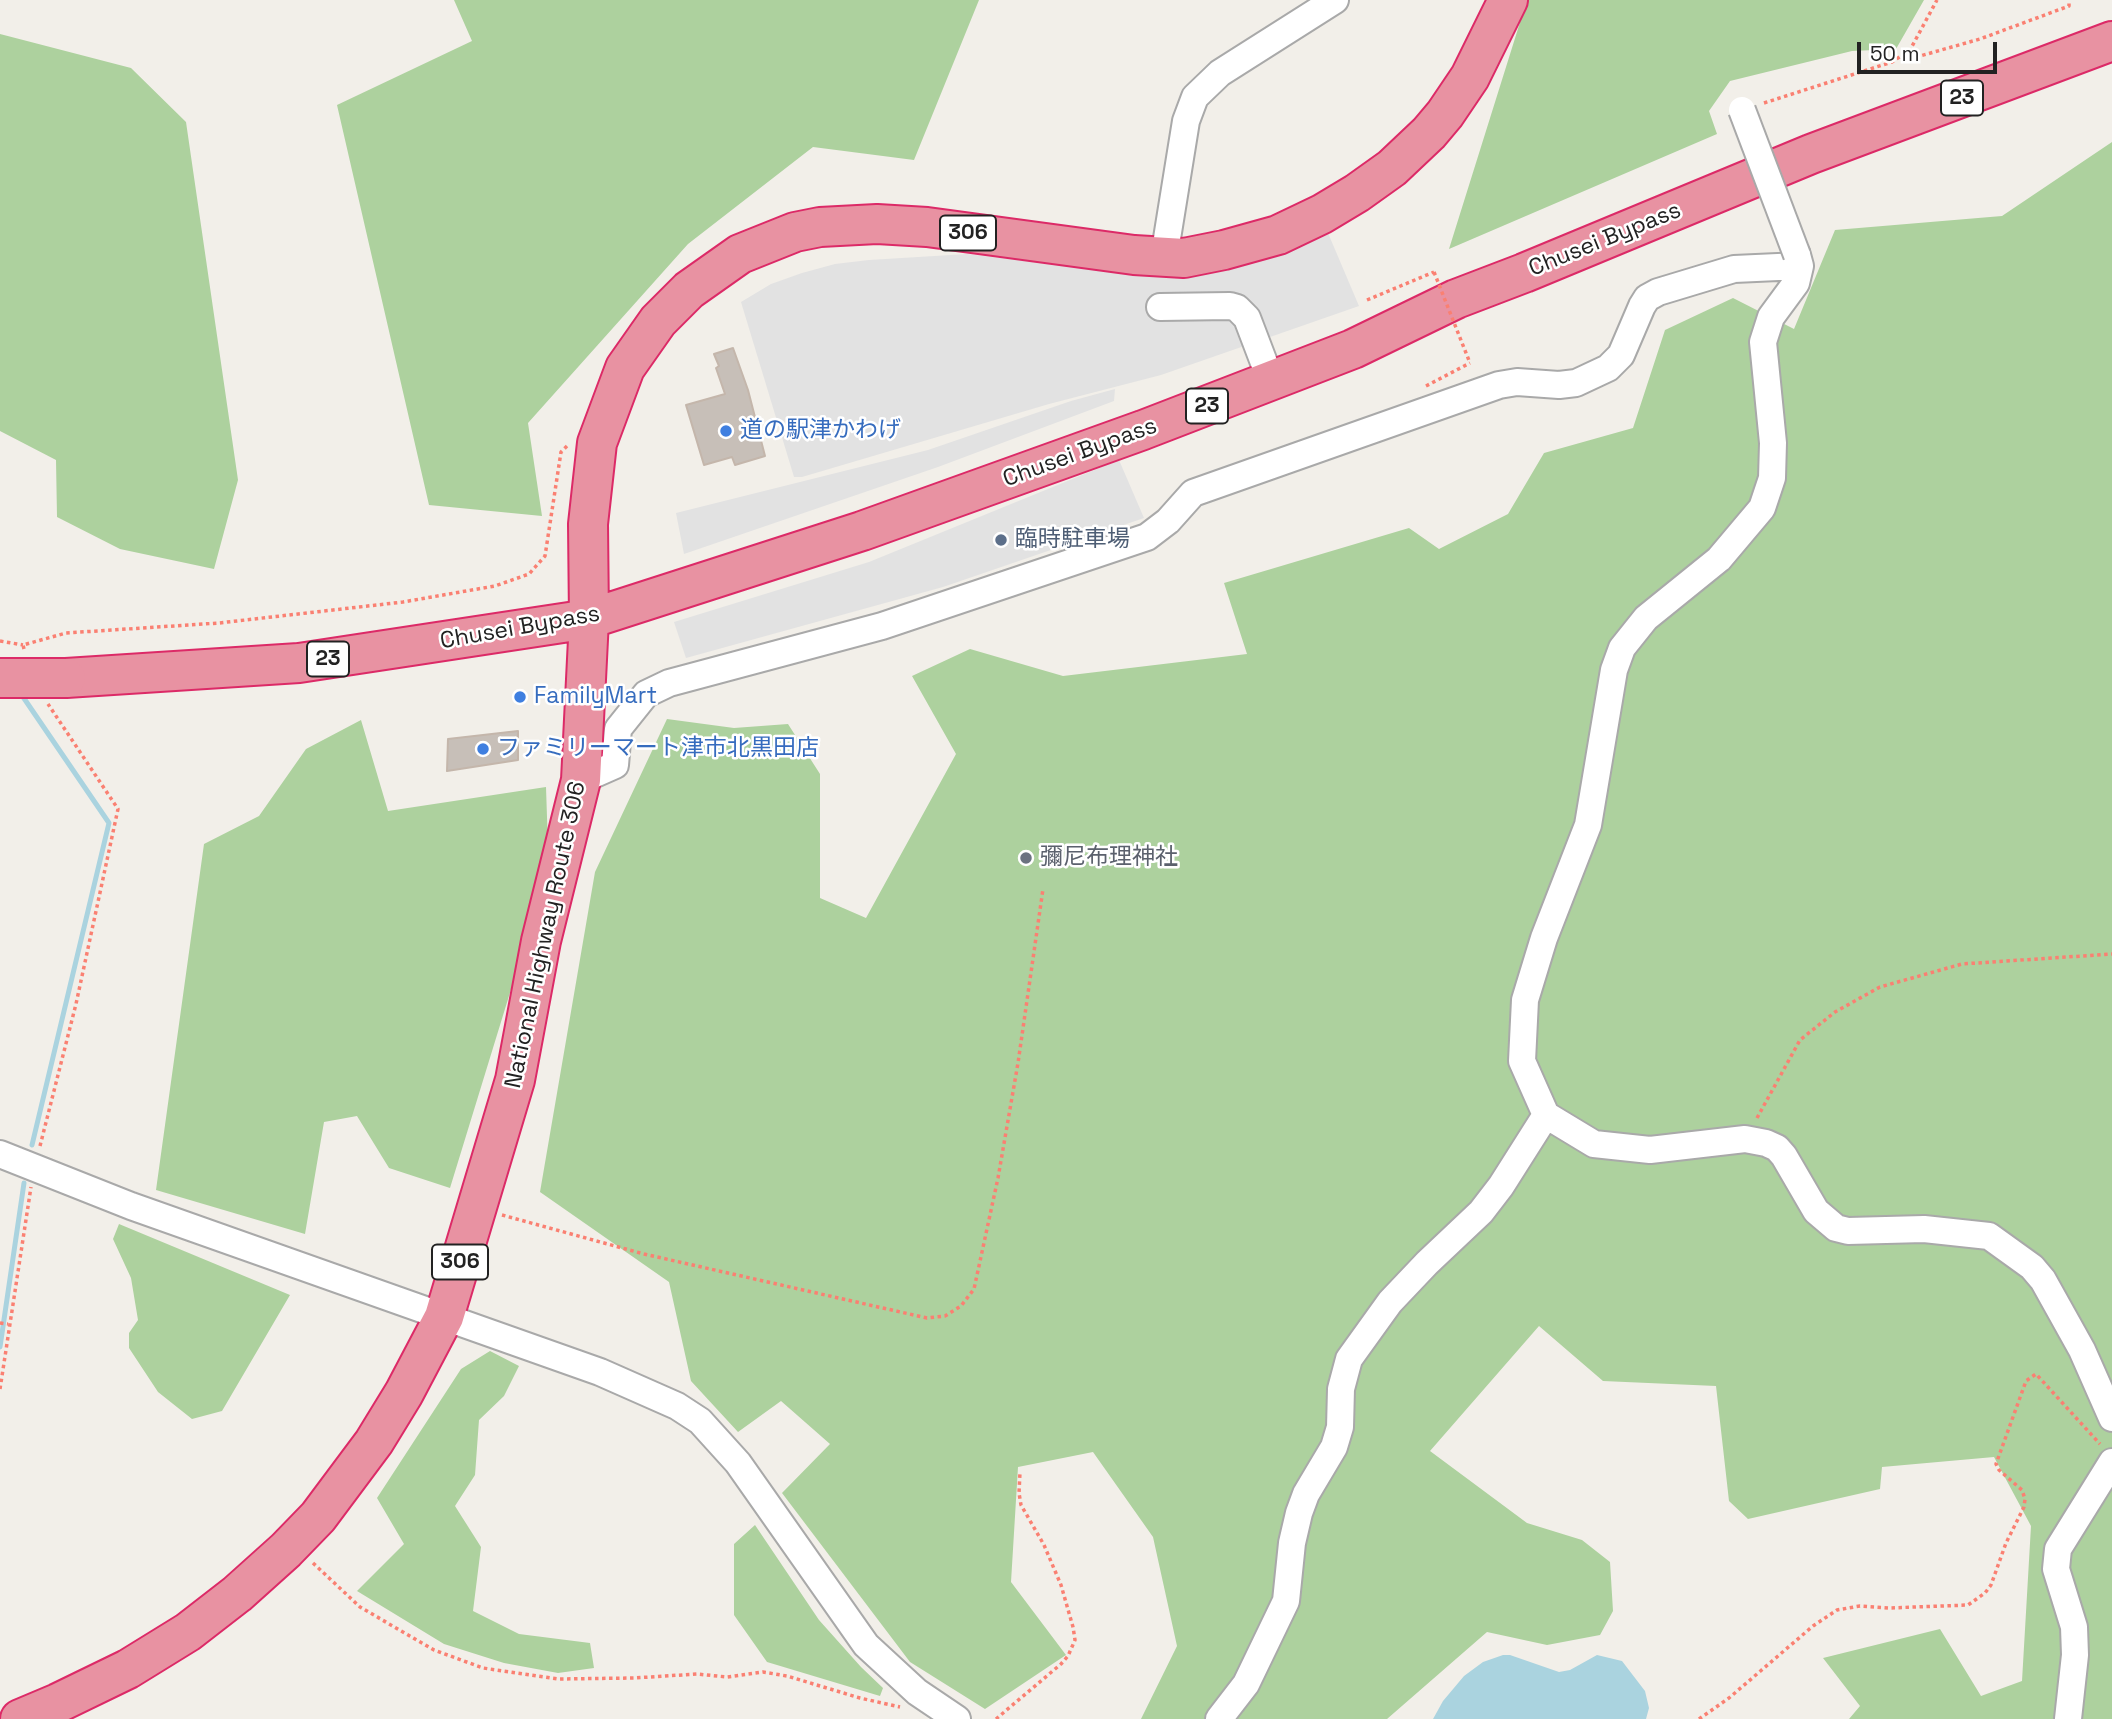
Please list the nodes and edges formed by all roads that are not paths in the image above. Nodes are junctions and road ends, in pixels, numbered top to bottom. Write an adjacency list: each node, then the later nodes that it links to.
1 (1335, 0): 8 (street)
2 (1508, 0): 8 (highway, National Highway Route 306 / 306)
3 (2112, 19): 7 (highway)
4 (2112, 41): 7 (highway, Chusei Bypass / 23)
5 (2112, 61): 7 (highway)
6 (1742, 110): 9 (street, bridge)
7 (1811, 155): 11 (highway, Chusei Bypass / 23)
8 (1164, 257): 12 (highway, National Highway Route 306 / 306)
9 (1799, 260): 14 (street); 15 (street)
10 (1160, 307): 11 (street)
11 (1271, 380): 12 (highway, Chusei Bypass / 23)
12 (589, 619): 13 (highway, Chusei Bypass / 23, bridge); 14 (highway, National Highway Route 306 / 306)
13 (14, 667)
14 (581, 780): 17 (highway, National Highway Route 306 / 306)
15 (1546, 1115): 18 (street); 22 (street)
16 (0, 1154): 17 (street)
17 (444, 1317): 20 (highway, National Highway Route 306 / 306); 21 (street)
18 (2112, 1418)
19 (2109, 1455): 23 (street)
20 (20, 1719)
21 (957, 1719)
22 (1219, 1719)
23 (2068, 1719)

